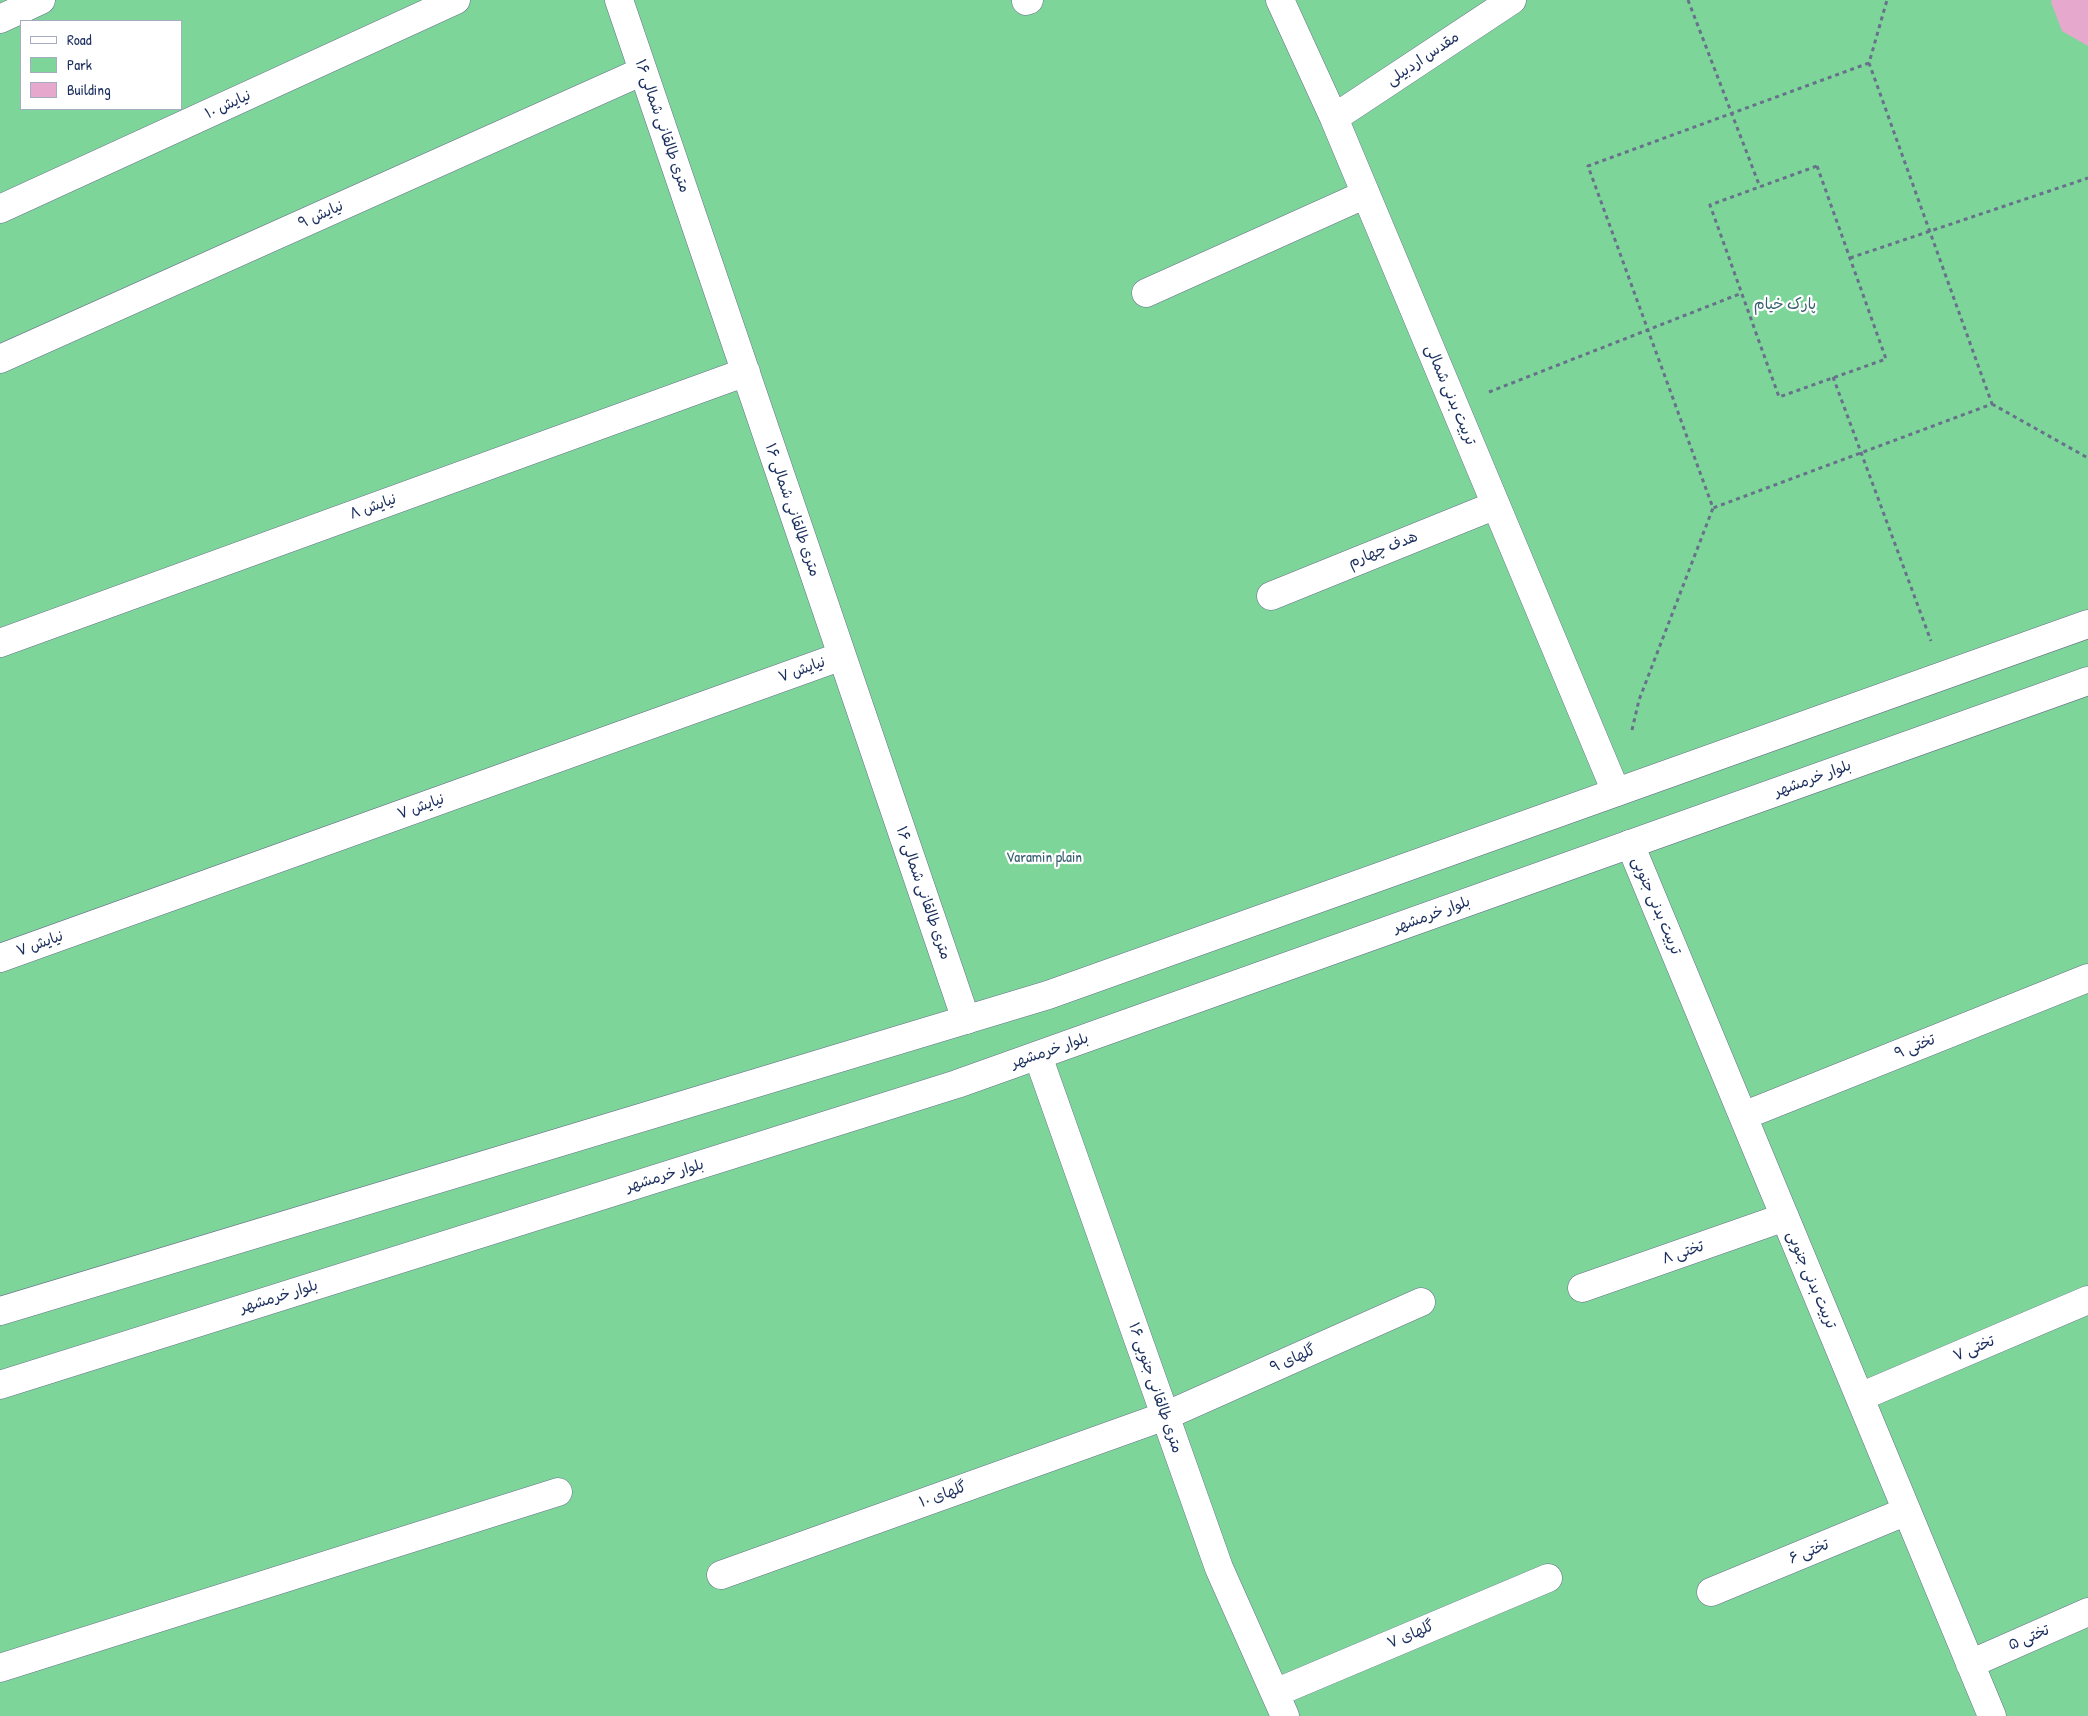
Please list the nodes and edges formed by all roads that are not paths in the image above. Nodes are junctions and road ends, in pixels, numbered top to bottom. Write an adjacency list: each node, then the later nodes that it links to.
1 (41, 0): 6 (street)
2 (456, 0): 10 (street, نیایش ۱۰)
3 (619, 0): 7 (street, ۱۶ متری طالقانی شمالی)
4 (1280, 0): 8 (street, تربیت بدنی شمالی)
5 (1512, 0): 8 (street, مقدس اردبیلی)
6 (0, 19)
7 (643, 71): 12 (street, نیایش ۹); 13 (street, ۱۶ متری طالقانی شمالی)
8 (1334, 118): 9 (street, تربیت بدنی شمالی)
9 (1366, 194): 11 (street); 14 (street, تربیت بدنی شمالی)
10 (0, 209)
11 (1146, 293)
12 (0, 359)
13 (746, 372): 17 (street, نیایش ۸); 18 (street, ۱۶ متری طالقانی شمالی)
14 (1496, 505): 15 (street, هدف چهارم); 20 (street, تربیت بدنی شمالی)
15 (1271, 596)
16 (2088, 624): 20 (street)
17 (0, 643)
18 (842, 656): 22 (street, نیایش ۷); 24 (street, ۱۶ متری طالقانی شمالی)
19 (2088, 681): 21 (street, بلوار خرمشهر)
20 (1616, 792): 24 (street)
21 (1630, 844): 25 (street, بلوار خرمشهر); 26 (street, تربیت بدنی جنوبی)
22 (0, 958)
23 (2088, 978): 26 (street, تختی ۹)
24 (966, 1020): 31 (street)
25 (1038, 1056): 32 (street, بلوار خرمشهر); 34 (street, ۱۶ متری طالقانی جنوبی)
26 (1743, 1116): 27 (street, تربیت بدنی جنوبی)
27 (1785, 1217): 28 (street, تختی ۸); 33 (street, تربیت بدنی جنوبی)
28 (1582, 1288)
29 (2088, 1300): 33 (street, تختی ۷)
30 (1421, 1302): 34 (street, گلهای ۹)
31 (0, 1311)
32 (0, 1385)
33 (1860, 1397): 36 (street, تربیت بدنی جنوبی)
34 (1165, 1416): 37 (street, گلهای ۱۰); 43 (street, ۱۶ متری طالقانی جنوبی)
35 (558, 1492): 42 (street)
36 (1906, 1511): 39 (street, تختی ۶); 41 (street, تربیت بدنی جنوبی)
37 (721, 1575)
38 (1548, 1578): 43 (street, گلهای ۷)
39 (1711, 1592)
40 (2088, 1612): 41 (street, تختی ۵)
41 (1970, 1664): 44 (street, تربیت بدنی جنوبی)
42 (0, 1668)
43 (1280, 1704)
44 (1992, 1716)

